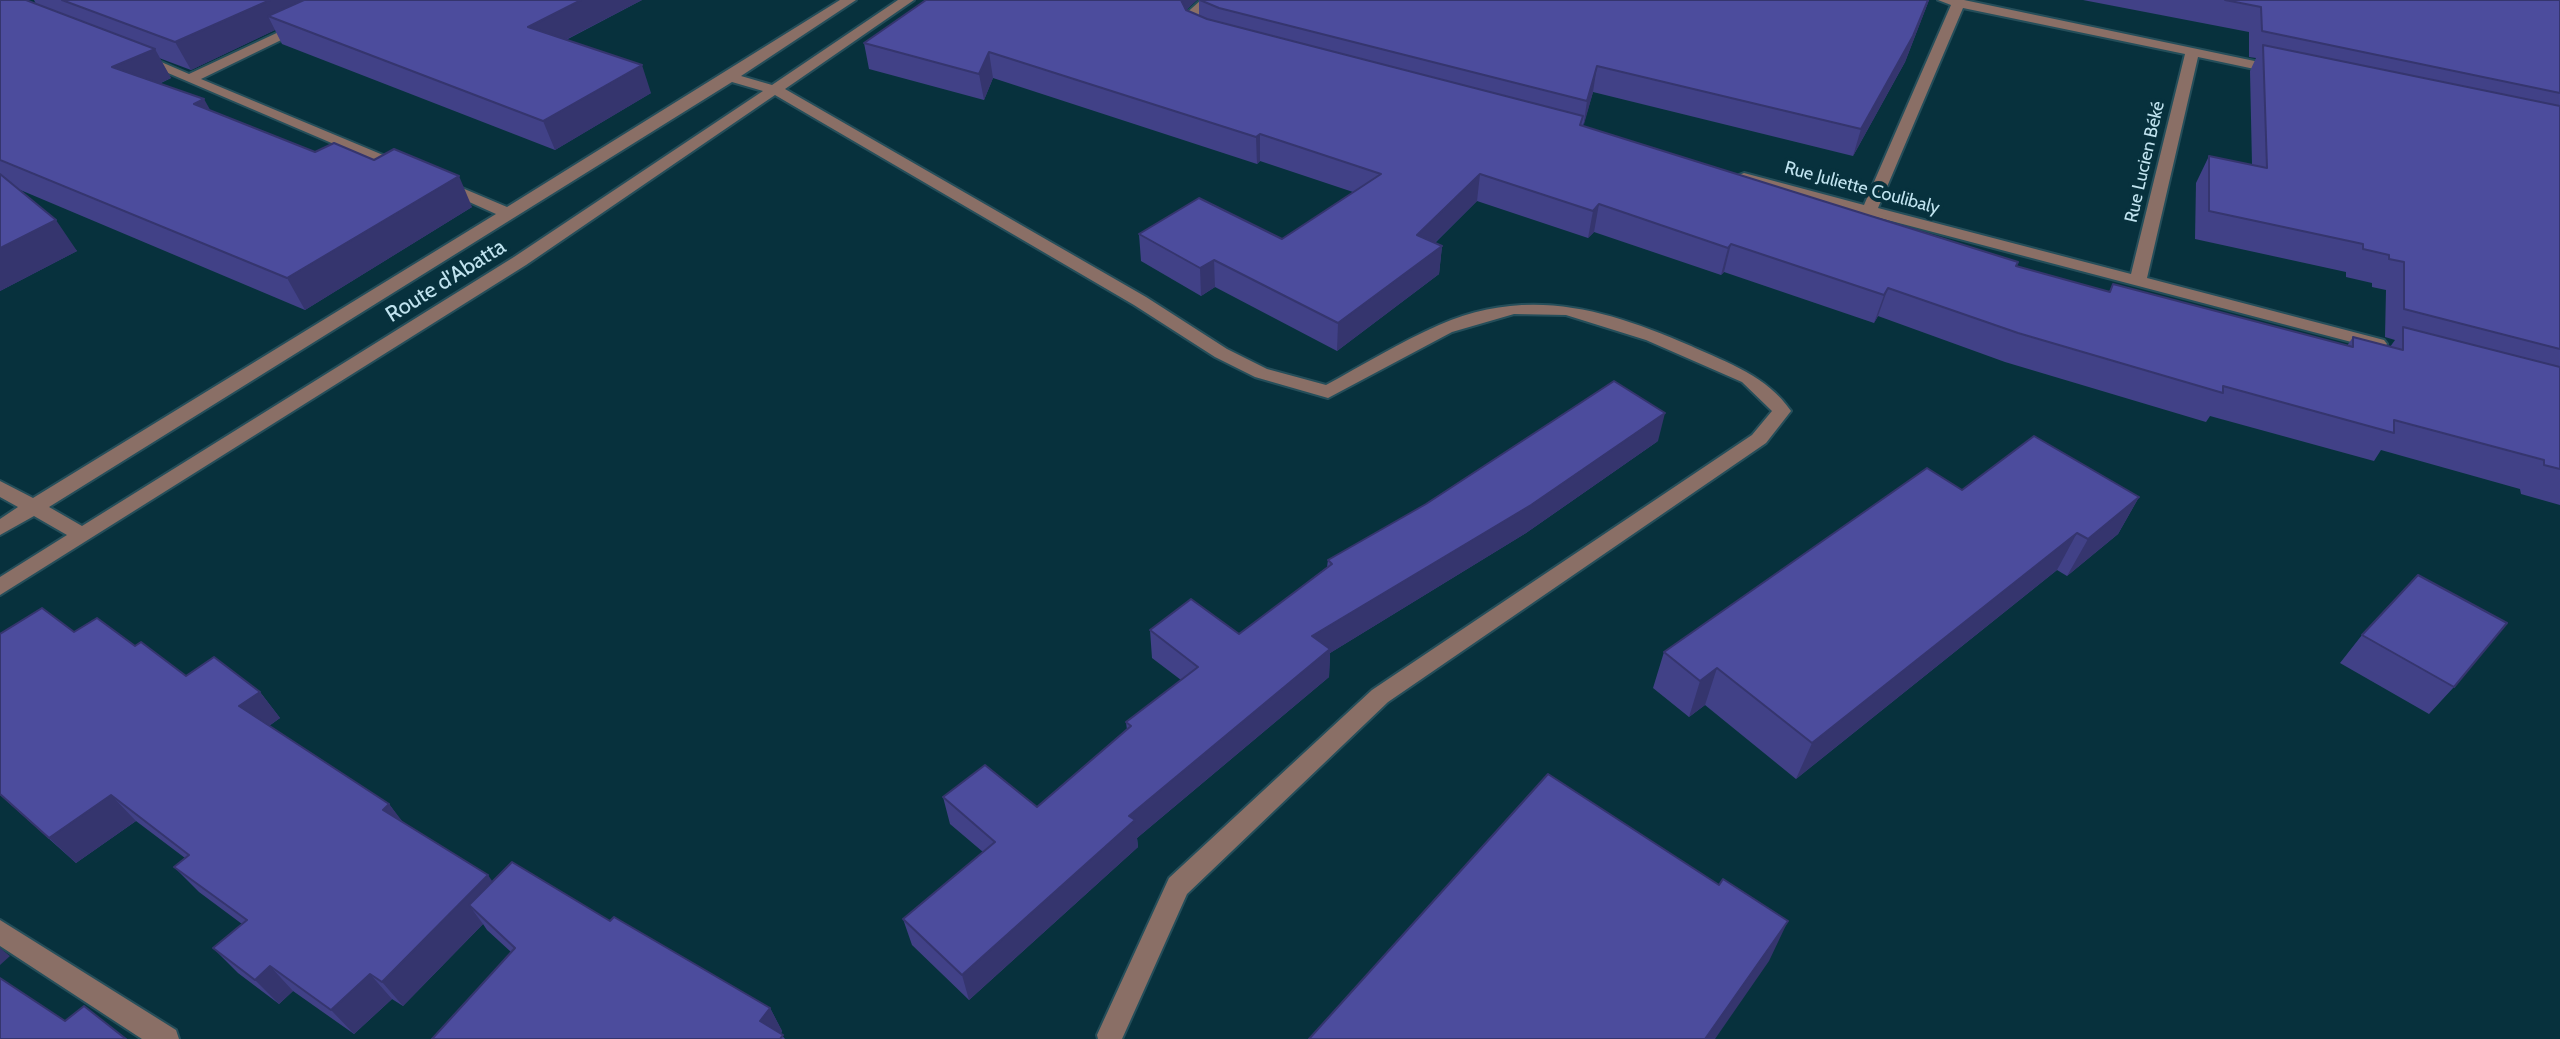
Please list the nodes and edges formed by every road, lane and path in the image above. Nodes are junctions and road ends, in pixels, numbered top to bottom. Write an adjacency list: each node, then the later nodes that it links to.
1 (849, 0): 10 (street, Route d'Abatta)
2 (907, 0): 12 (street, Route d'Abatta)
3 (1209, 0): 6 (street)
4 (1951, 1): 7 (street); 14 (street)
5 (317, 19): 11 (street)
6 (1214, 39)
7 (2192, 52): 9 (street); 16 (street, Rue Lucien Béké)
8 (132, 55): 11 (street)
9 (2299, 74)
10 (730, 77): 12 (street); 15 (street, Route d'Abatta)
11 (191, 78): 15 (street)
12 (776, 90): 21 (street, Route d'Abatta); 24 (street)
13 (1732, 175): 14 (street, Rue Juliette Coulibaly)
14 (1869, 211): 16 (street, Rue Juliette Coulibaly)
15 (509, 214): 19 (street, Route d'Abatta)
16 (2138, 281): 17 (street, Rue Juliette Coulibaly)
17 (2394, 348)
18 (0, 488): 19 (street)
19 (35, 507): 20 (street, Route d'Abatta); 21 (street)
20 (0, 528)
21 (82, 535): 22 (street, Route d'Abatta)
22 (0, 587)
23 (0, 932): 25 (street)
24 (1110, 1035)
25 (166, 1039)

